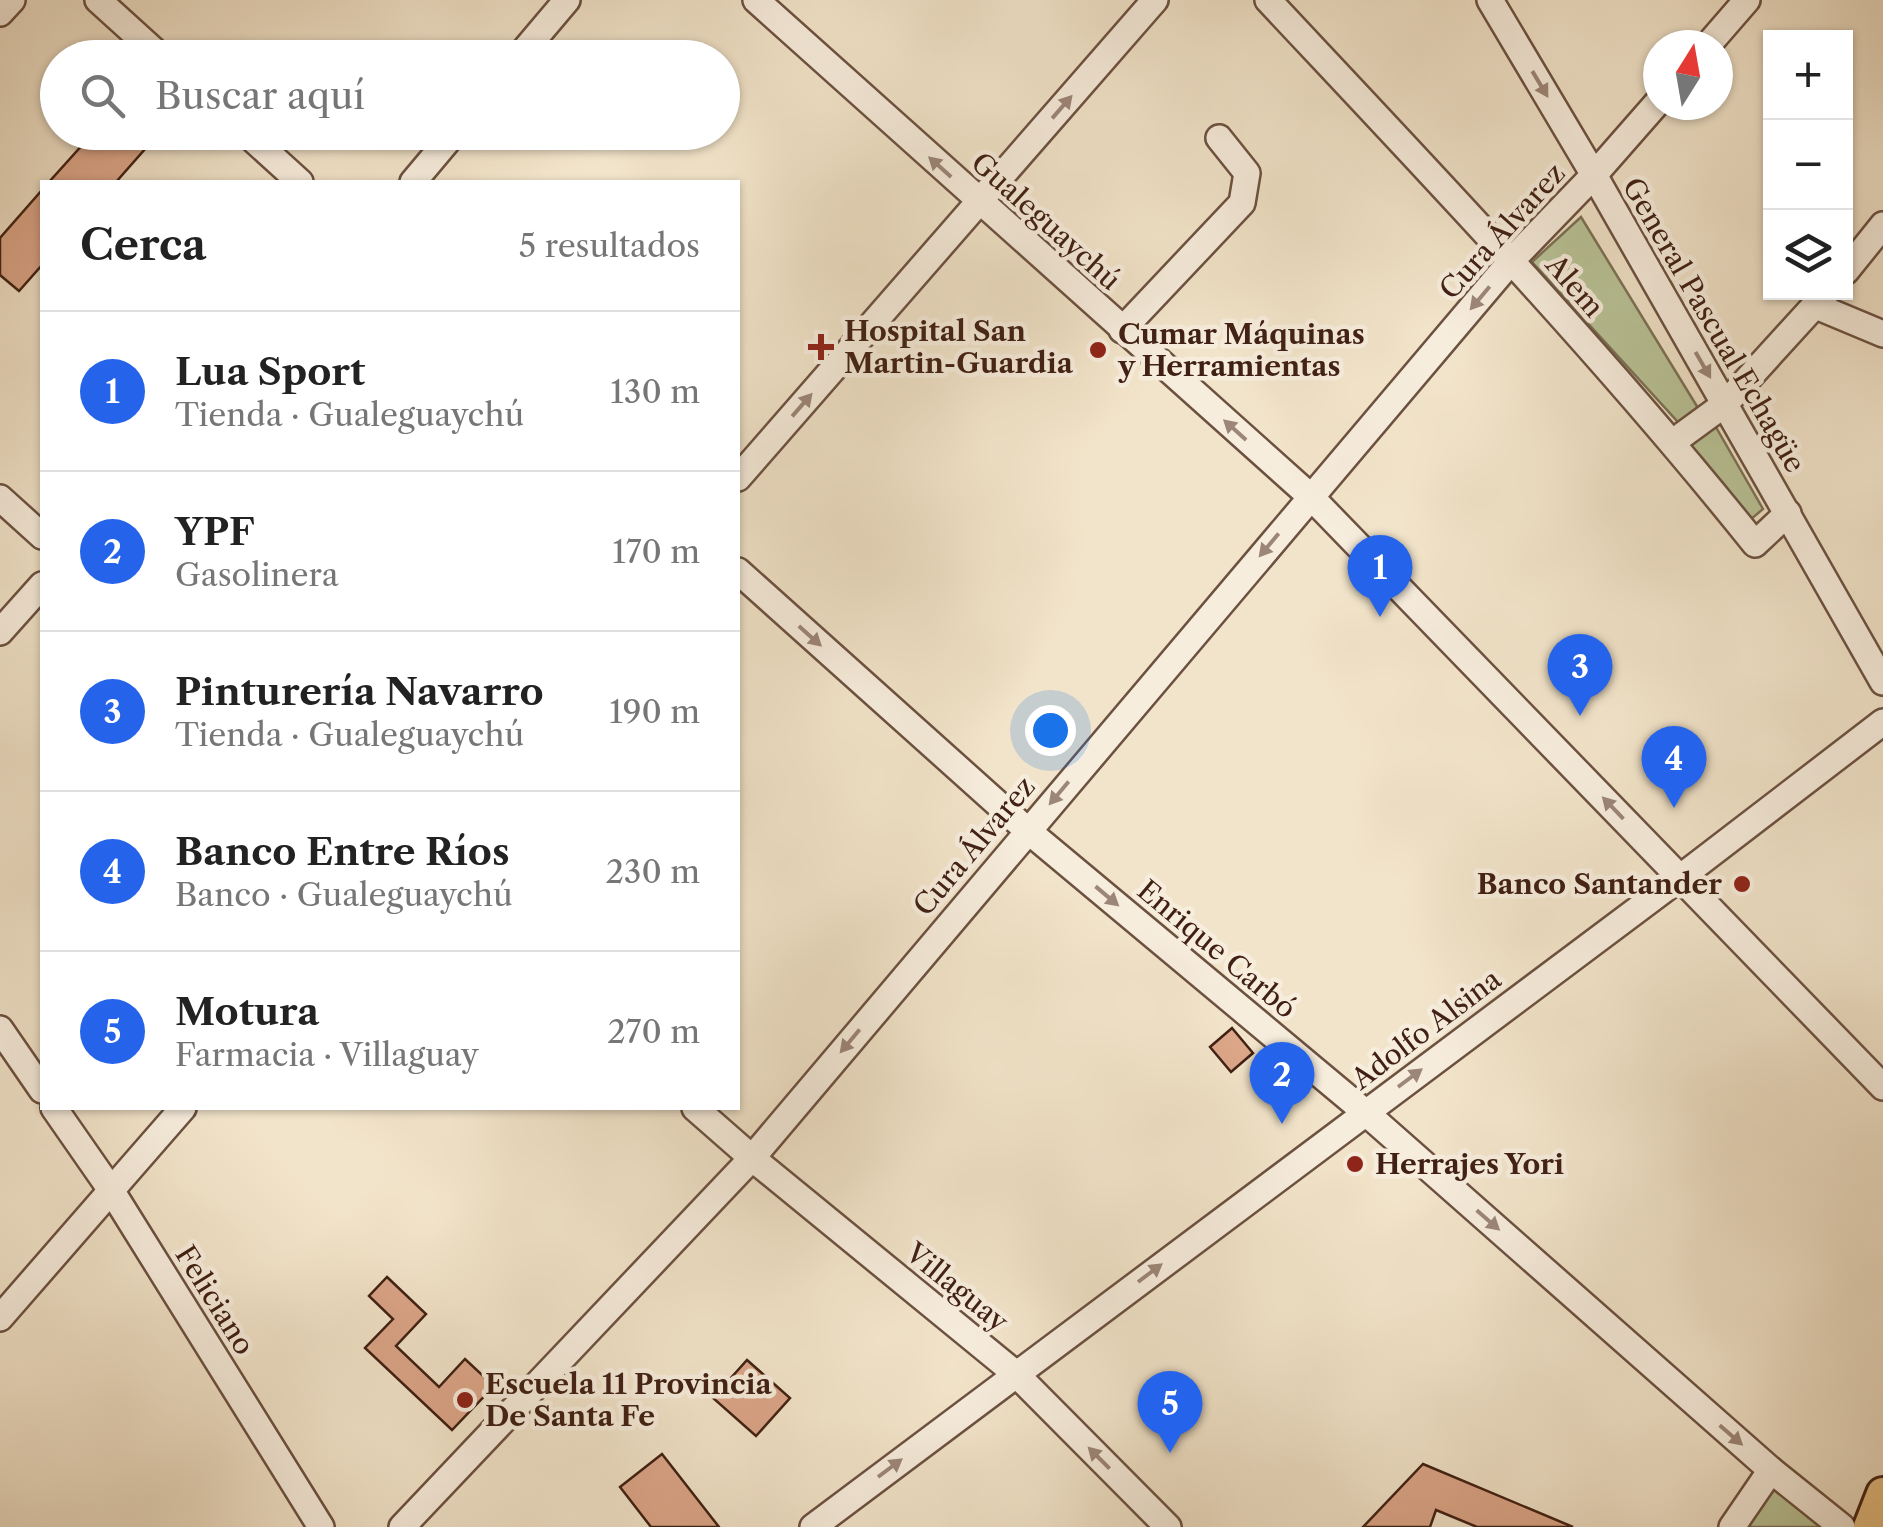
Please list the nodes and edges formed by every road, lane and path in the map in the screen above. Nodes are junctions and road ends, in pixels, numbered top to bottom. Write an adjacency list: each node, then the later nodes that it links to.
1 (12, 0): 9 (street)
2 (98, 0): 11 (street)
3 (567, 0): 12 (street)
4 (756, 0): 20 (street, Gualeguaychú, one-way to 4)
5 (1156, 0): 20 (street, one-way to 5)
6 (1268, 0): 22 (street, Alem)
7 (1490, 0): 17 (street, General Pascual Echagüe, one-way to 17)
8 (1747, 0): 10 (street)
9 (0, 13)
10 (1721, 30)
11 (142, 40)
12 (533, 40)
13 (1643, 119): 17 (street, Cura Álvarez)
14 (1219, 138): 26 (street)
15 (265, 150): 18 (street)
16 (440, 150): 19 (street)
17 (1594, 175): 22 (street, Cura Álvarez); 28 (street, General Pascual Echagüe, one-way to 28)
18 (298, 180)
19 (415, 180)
20 (979, 202): 26 (street, Gualeguaychú); 30 (street, one-way to 20)
21 (1883, 226): 23 (street)
22 (1512, 260): 29 (street, Alem); 31 (street, Cura Álvarez, one-way to 31)
23 (1853, 262)
24 (1821, 300): 28 (street)
25 (1824, 300): 27 (street)
26 (1122, 330): 31 (street, Gualeguaychú, one-way to 26)
27 (1883, 334)
28 (1725, 404): 29 (street); 33 (street, General Pascual Echagüe)
29 (1673, 442): 33 (street, Alem)
30 (740, 476)
31 (1310, 497): 40 (street, Cura Álvarez, one-way to 40); 41 (street, Gualeguaychú, one-way to 31)
32 (0, 498): 34 (street)
33 (1788, 513): 38 (street, General Pascual Echagüe)
34 (40, 534)
35 (740, 573): 40 (street, Enrique Carbó, one-way to 40)
36 (40, 587): 37 (street)
37 (0, 632)
38 (1883, 682)
39 (1883, 722): 41 (street, Adolfo Alsina)
40 (1027, 830): 48 (street, Enrique Carbó, one-way to 48); 49 (street, Cura Álvarez, one-way to 49)
41 (1681, 877): 44 (street, Gualeguaychú); 48 (street, Adolfo Alsina, one-way to 41)
42 (0, 1029): 43 (street)
43 (40, 1087)
44 (1883, 1087)
45 (55, 1110): 50 (street, Feliciano)
46 (181, 1110): 50 (street)
47 (697, 1110): 49 (street, Villaguay)
48 (1365, 1112): 52 (street, Adolfo Alsina, one-way to 48); 53 (street, Enrique Carbó, one-way to 53)
49 (752, 1158): 52 (street, Villaguay); 56 (street, Cura Álvarez)
50 (111, 1190): 51 (street); 55 (street, Feliciano)
51 (0, 1318)
52 (1016, 1374): 57 (street, Adolfo Alsina, one-way to 52); 58 (street, Villaguay, one-way to 52)
53 (1772, 1470): 59 (street); 60 (street, Enrique Carbó)
54 (1883, 1494): 61 (main road)
55 (321, 1527)
56 (402, 1527)
57 (812, 1527)
58 (1168, 1527)
59 (1732, 1527)
60 (1842, 1527)
61 (1870, 1527)

